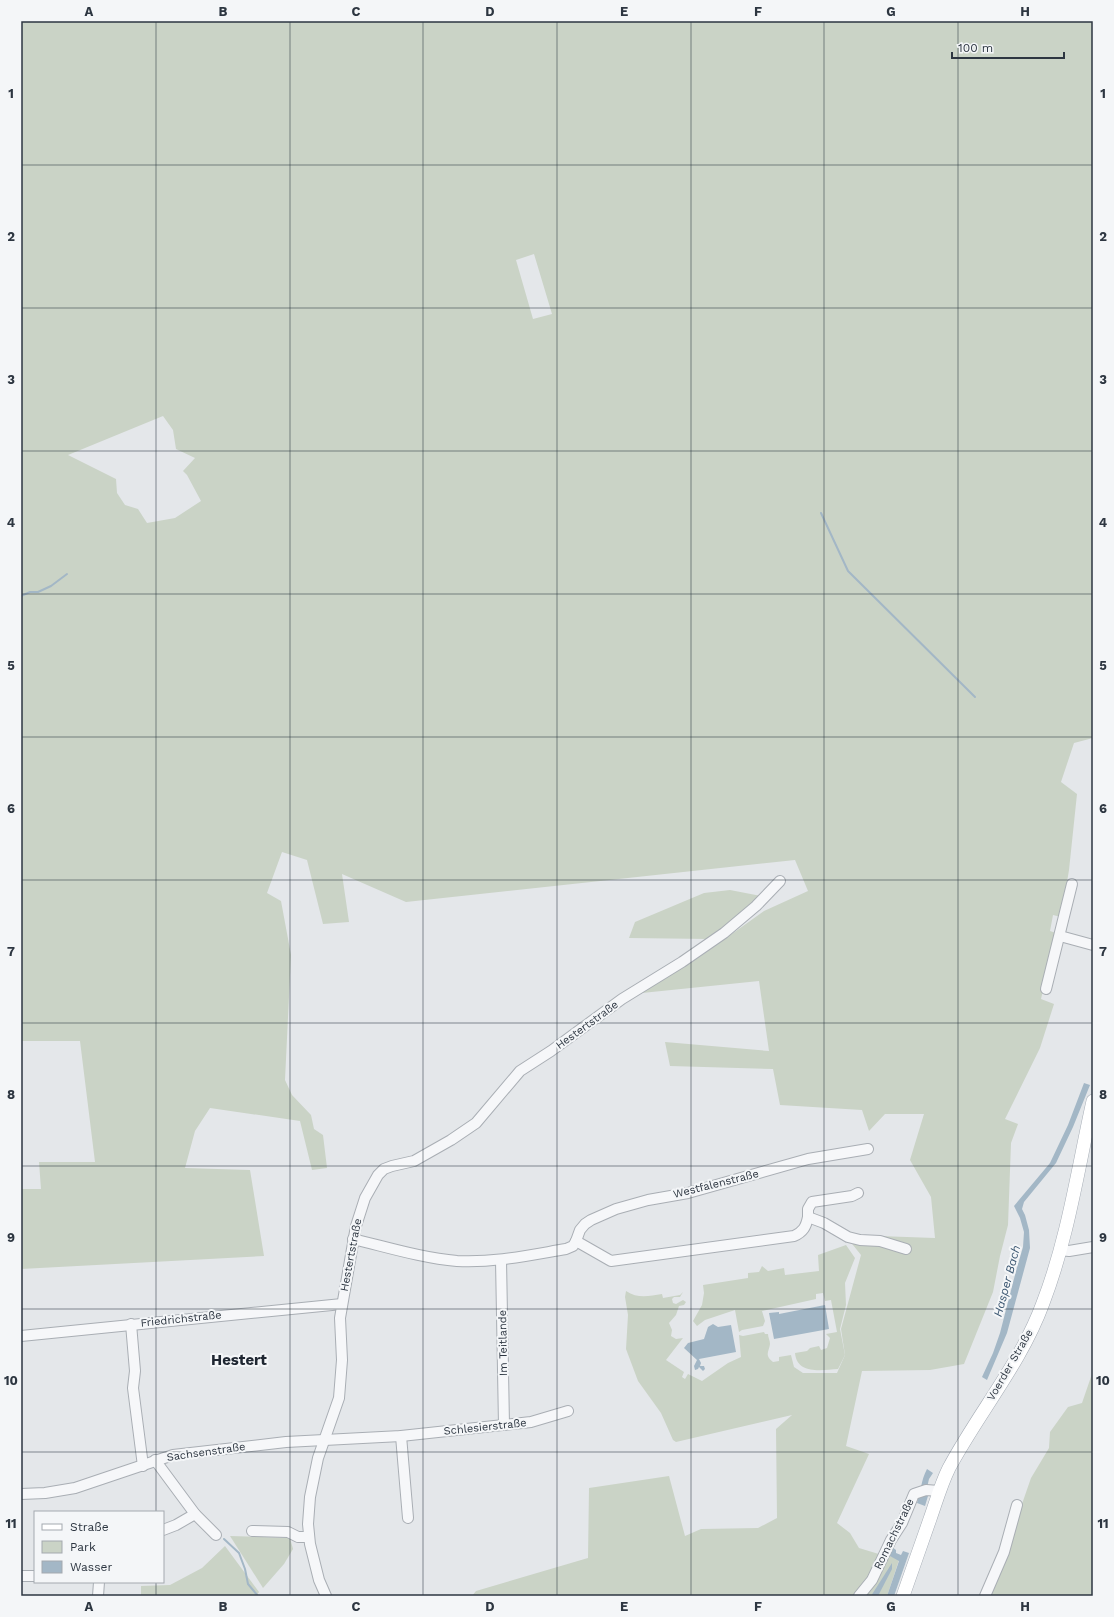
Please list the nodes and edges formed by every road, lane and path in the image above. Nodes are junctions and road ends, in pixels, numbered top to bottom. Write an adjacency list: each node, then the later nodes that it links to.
1 (780, 881): 10 (street, Hestertstraße)
2 (1072, 884): 3 (street)
3 (1060, 936): 4 (street); 5 (street)
4 (1093, 945)
5 (1046, 989)
6 (1093, 1101): 14 (main road, Voerder Straße)
7 (868, 1150): 11 (street, Westfalenstraße)
8 (858, 1193): 9 (street)
9 (808, 1217): 11 (street); 13 (street)
10 (353, 1239): 15 (street); 16 (street, Hestertstraße)
11 (576, 1241): 15 (street)
12 (1093, 1247): 14 (street)
13 (906, 1249)
14 (1060, 1250): 25 (main road, Voerder Straße)
15 (501, 1260): 20 (street, Im Teitlande)
16 (342, 1304): 17 (street, Friedrichstraße); 22 (street, Hestertstraße)
17 (131, 1324): 18 (street, Friedrichstraße); 24 (street)
18 (21, 1336)
19 (568, 1410): 20 (street, Schlesierstraße)
20 (504, 1425): 21 (street, Schlesierstraße)
21 (401, 1436): 22 (street, Schlesierstraße); 29 (street)
22 (323, 1440): 23 (street, Sachsenstraße); 33 (street, Hestertstraße)
23 (155, 1460): 24 (street, Sachsenstraße); 28 (street)
24 (143, 1466): 26 (street, Sachsenstraße)
25 (928, 1491): 39 (street, Romachstraße); 40 (main road, Voerder Straße)
26 (21, 1494)
27 (1018, 1505): 41 (street)
28 (195, 1514): 30 (street); 32 (street)
29 (408, 1518)
30 (164, 1530)
31 (252, 1531): 33 (street)
32 (216, 1535)
33 (309, 1537): 38 (street, Hestertstraße)
34 (21, 1576): 35 (street)
35 (34, 1576)
36 (99, 1583): 37 (street)
37 (98, 1596)
38 (326, 1596)
39 (859, 1596)
40 (903, 1596)
41 (985, 1596)

